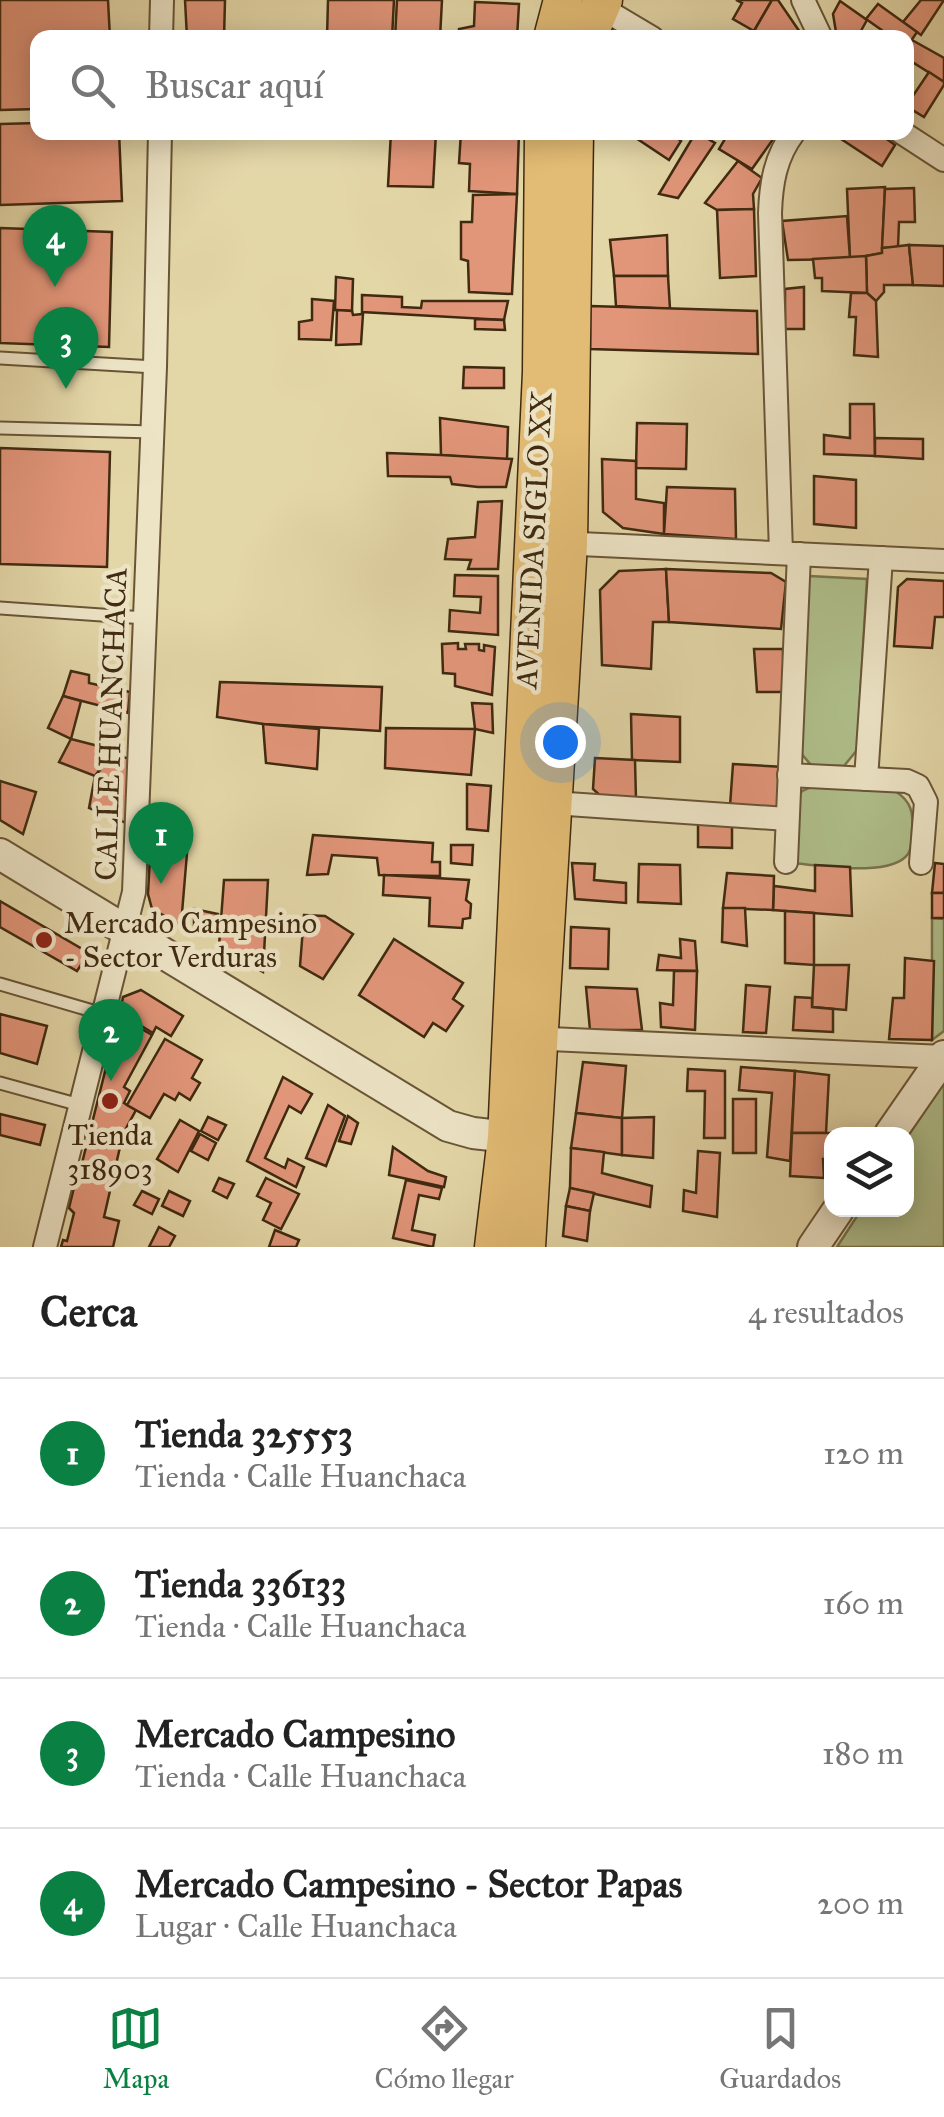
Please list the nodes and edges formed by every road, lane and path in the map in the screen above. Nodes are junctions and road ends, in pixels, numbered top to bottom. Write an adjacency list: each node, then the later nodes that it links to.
1 (162, 0): 4 (street)
2 (803, 0): 7 (street)
3 (588, 11): 5 (highway); 6 (street)
4 (162, 30)
5 (563, 30)
6 (633, 30)
7 (817, 30)
8 (160, 140): 15 (street, CALLE HUANCHACA)
9 (544, 140): 18 (highway, AVENIDA SIGLO XX)
10 (574, 140): 18 (highway, AVENIDA SIGLO XX)
11 (788, 140): 19 (street)
12 (913, 140): 13 (street)
13 (944, 160)
14 (0, 358): 15 (lane)
15 (155, 367): 17 (street, CALLE HUANCHACA)
16 (0, 428): 17 (lane)
17 (153, 432): 23 (street, CALLE HUANCHACA)
18 (551, 542): 19 (street); 26 (highway, AVENIDA SIGLO XX); 34 (highway, AVENIDA SIGLO XX)
19 (790, 554): 20 (street); 24 (street)
20 (882, 558): 21 (street); 25 (street)
21 (944, 561)
22 (0, 608): 23 (lane)
23 (146, 618): 31 (street, CALLE HUANCHACA)
24 (789, 775): 25 (street); 27 (street)
25 (866, 779): 30 (street)
26 (553, 802): 27 (street); 34 (highway, AVENIDA SIGLO XX)
27 (787, 820): 29 (street)
28 (0, 854): 31 (street)
29 (786, 862)
30 (921, 863)
31 (124, 929): 33 (street, CALLE HUANCHACA); 39 (street)
32 (0, 984): 33 (lane)
33 (102, 1014): 37 (street, CALLE HUANCHACA)
34 (526, 1038): 35 (street); 39 (highway, AVENIDA SIGLO XX)
35 (944, 1056): 38 (street)
36 (0, 1083): 37 (lane)
37 (80, 1104): 41 (street, CALLE HUANCHACA)
38 (895, 1127)
39 (521, 1138): 42 (highway, AVENIDA SIGLO XX); 43 (highway, AVENIDA SIGLO XX)
40 (833, 1217): 44 (street)
41 (45, 1247)
42 (494, 1247)
43 (526, 1247)
44 (814, 1247)

